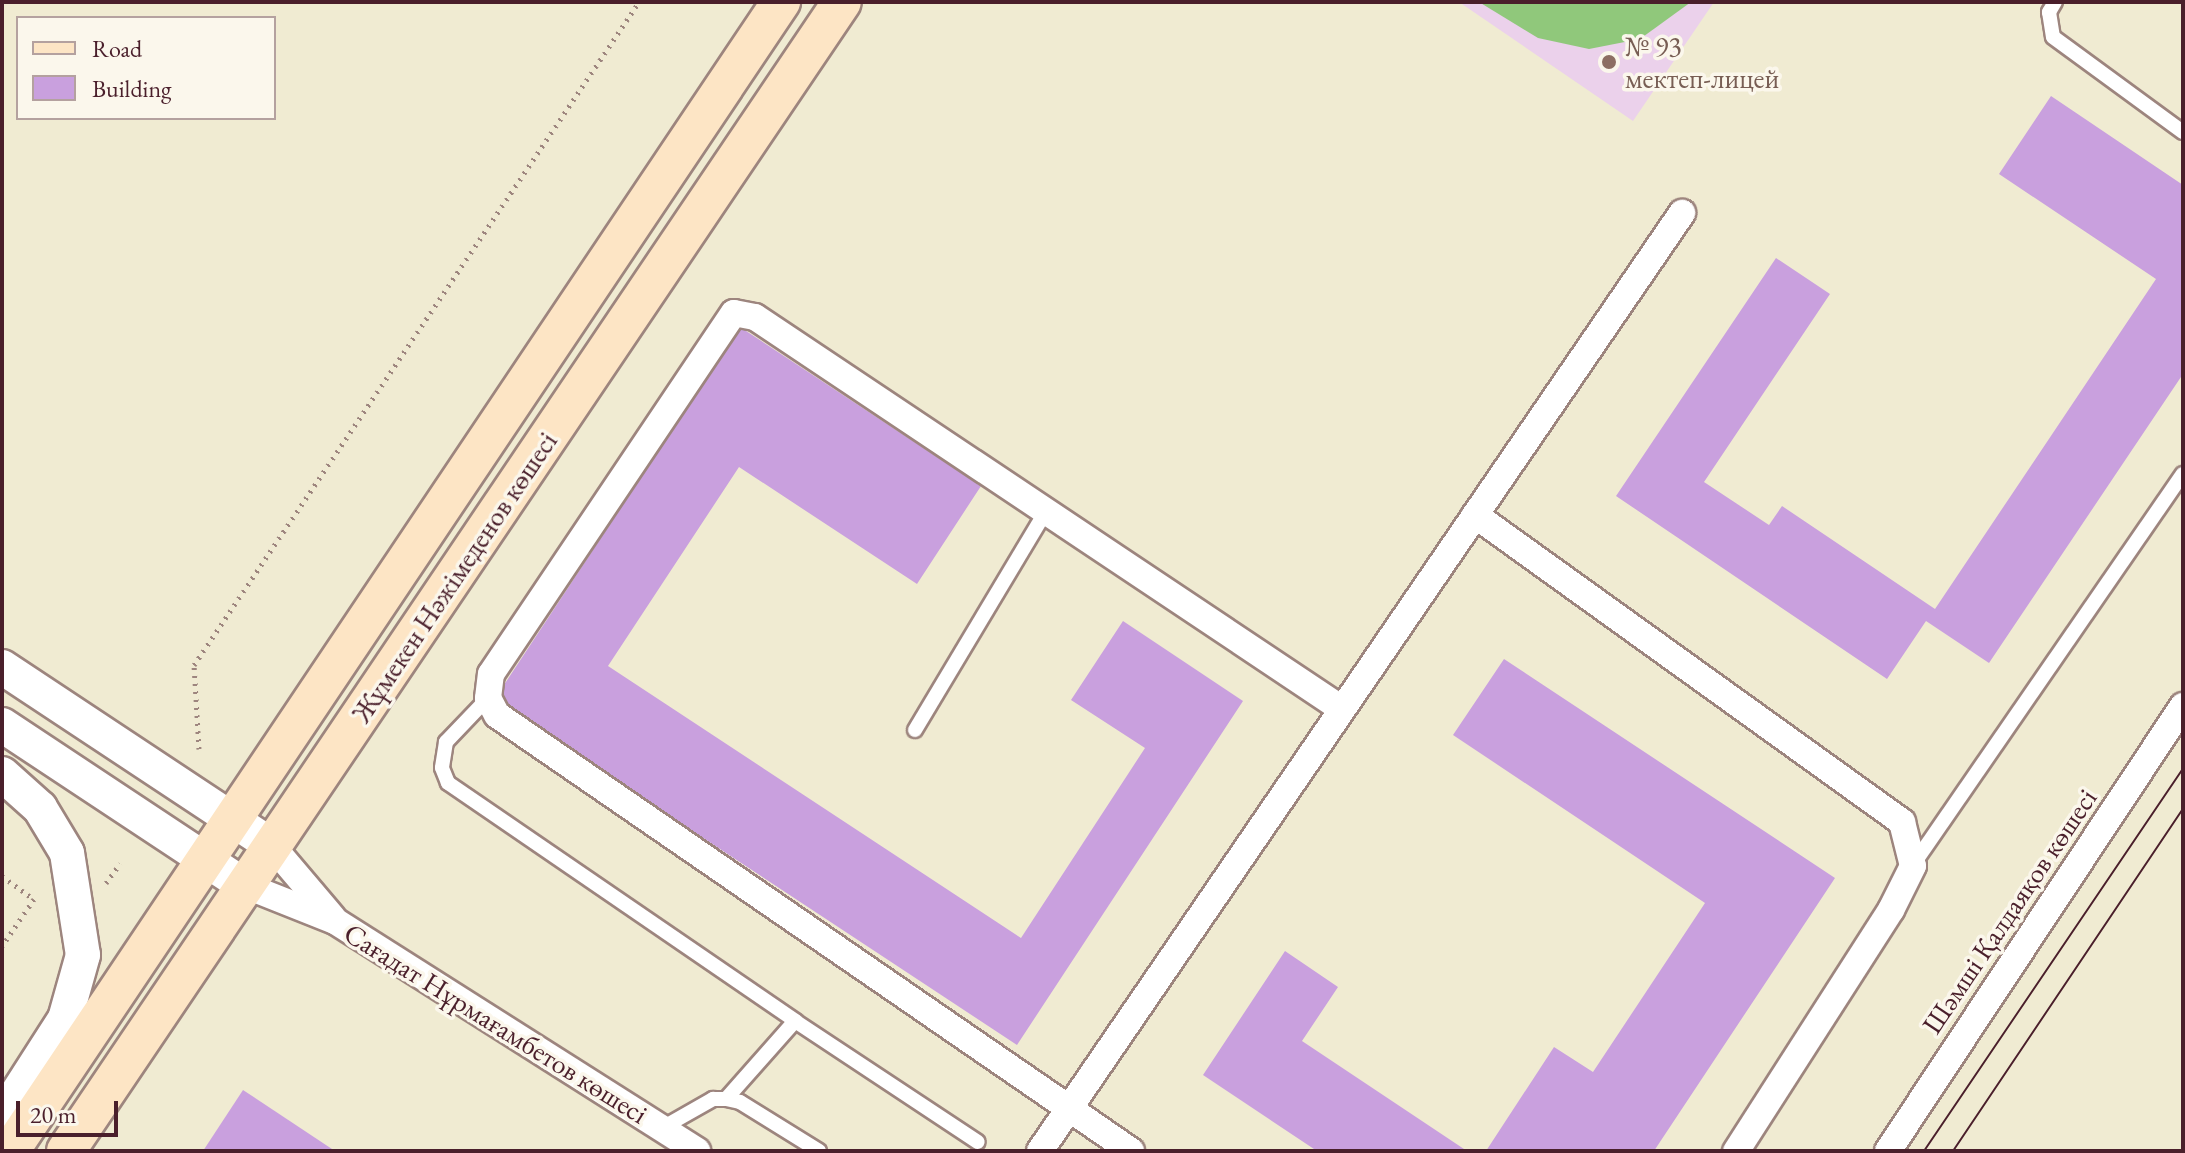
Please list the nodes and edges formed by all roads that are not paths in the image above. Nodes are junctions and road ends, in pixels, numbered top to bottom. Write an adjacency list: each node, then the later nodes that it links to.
1 (781, 2): 16 (main road, Жұмекен Нәжімеденов көшесі)
2 (842, 2): 17 (main road, Жұмекен Нәжімеденов көшесі)
3 (2055, 2): 4 (lane)
4 (2183, 132)
5 (1682, 213): 8 (street)
6 (2183, 474): 19 (lane)
7 (1046, 511): 10 (street); 12 (street); 14 (lane)
8 (1475, 515): 12 (street); 19 (street)
9 (2, 667): 16 (street, Сағадат Нұрмағамбетов көшесі)
10 (488, 698): 22 (lane); 24 (street)
11 (2183, 706): 35 (street, Шәмші Қалдаяқов көшесі)
12 (1342, 709): 24 (street)
13 (2, 725): 18 (street, Сағадат Нұрмағамбетов көшесі)
14 (915, 730)
15 (2, 774): 25 (street)
16 (233, 822): 17 (street, Сағадат Нұрмағамбетов көшесі); 18 (main road, Жұмекен Нәжімеденов көшесі)
17 (272, 846): 20 (main road, Жұмекен Нәжімеденов көшесі); 21 (street, Сағадат Нұрмағамбетов көшесі)
18 (204, 857): 20 (street, Сағадат Нұрмағамбетов көшесі); 28 (main road, Жұмекен Нәжімеденов көшесі)
19 (1913, 866): 34 (street)
20 (244, 885): 21 (street, Сағадат Нұрмағамбетов көшесі); 29 (main road, Жұмекен Нәжімеденов көшесі)
21 (335, 921): 26 (street, Сағадат Нұрмағамбетов көшесі)
22 (795, 1021): 23 (lane); 27 (lane)
23 (726, 1099): 26 (lane); 31 (lane)
24 (1069, 1108): 32 (street); 33 (street)
25 (2, 1117)
26 (662, 1128): 30 (street, Сағадат Нұрмағамбетов көшесі)
27 (978, 1142)
28 (10, 1151)
29 (66, 1151)
30 (697, 1151)
31 (819, 1151)
32 (1040, 1151)
33 (1131, 1151)
34 (1736, 1151)
35 (1888, 1151)

